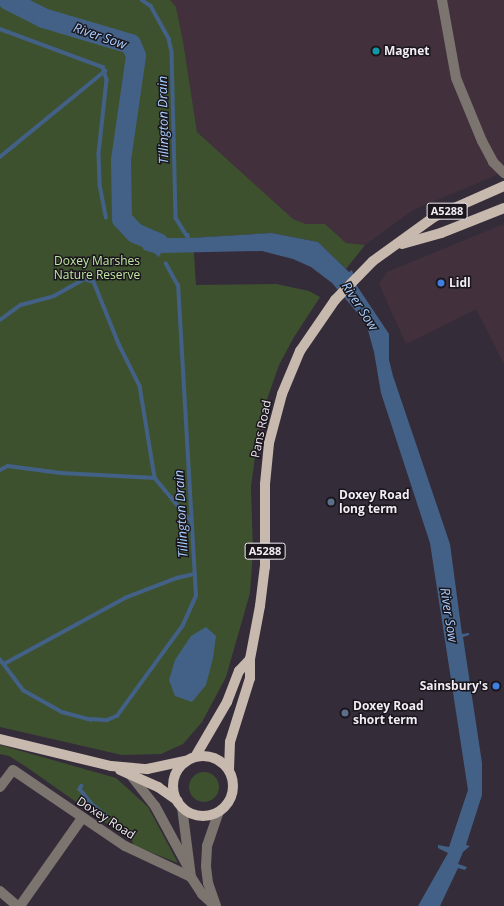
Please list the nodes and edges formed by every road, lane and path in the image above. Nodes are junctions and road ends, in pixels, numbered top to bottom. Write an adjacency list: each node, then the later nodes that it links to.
1 (442, 0): 2 (street)
2 (504, 173)
3 (504, 186): 5 (main road, Pans Road / A5288)
4 (504, 208): 5 (main road, Pans Road / A5288)
5 (396, 246): 6 (main road, Pans Road / A5288)
6 (250, 659): 8 (main road, Pans Road / A5288); 10 (main road, Pans Road / A5288)
7 (0, 739): 9 (main road)
8 (191, 759): 9 (main road); 10 (main road); 13 (main road, A5288)
9 (111, 766): 11 (main road)
10 (229, 770): 14 (main road, A5288)
11 (129, 773): 13 (main road); 16 (street)
12 (0, 787): 15 (street, Doxey Road)
13 (180, 804): 14 (main road); 16 (street)
14 (219, 812): 19 (street)
15 (82, 818): 16 (street, Doxey Road); 18 (street)
16 (190, 872): 19 (street)
17 (0, 891): 18 (street)
18 (19, 906)
19 (216, 906)

